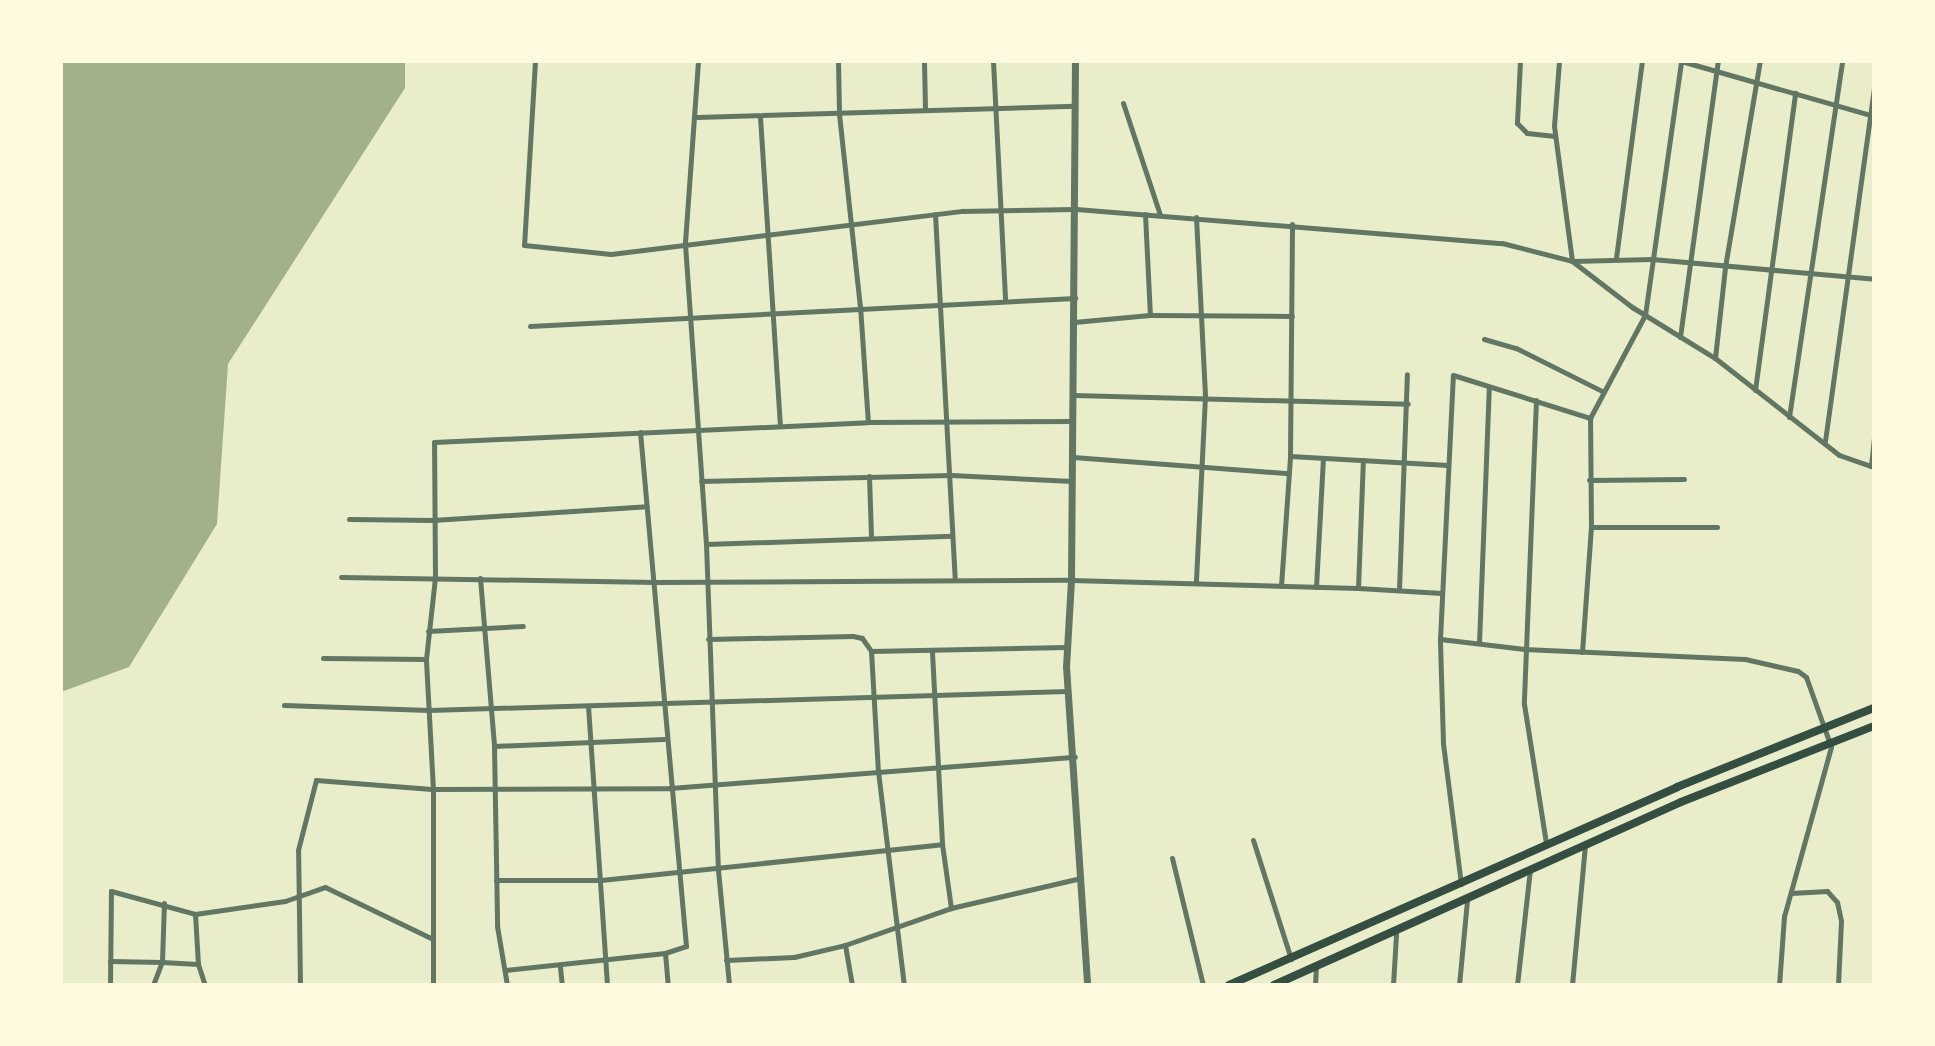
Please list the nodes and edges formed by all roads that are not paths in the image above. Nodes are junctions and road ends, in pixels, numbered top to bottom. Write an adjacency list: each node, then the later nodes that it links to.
1 (535, 61): 37 (street)
2 (698, 61): 25 (street)
3 (838, 61): 23 (street)
4 (924, 61): 22 (street)
5 (993, 61): 20 (street)
6 (1075, 61): 21 (street)
7 (1520, 61): 27 (street)
8 (1559, 61): 27 (street)
9 (1642, 61): 38 (street)
10 (1681, 61): 14 (street); 39 (street)
11 (1718, 61): 14 (street)
12 (1760, 61): 15 (street)
13 (1842, 61): 19 (street)
14 (1716, 71): 15 (street); 41 (street)
15 (1758, 83): 17 (street); 42 (street)
16 (1874, 88): 24 (street)
17 (1795, 93): 19 (street); 44 (street)
18 (1123, 103): 32 (street)
19 (1834, 103): 24 (street); 43 (street)
20 (995, 106): 21 (street); 22 (street); 29 (street)
21 (1075, 106): 28 (street)
22 (925, 109): 23 (street)
23 (839, 114): 26 (street); 34 (street)
24 (1872, 115): 45 (street)
25 (697, 117): 26 (street); 37 (street)
26 (761, 117): 36 (street)
27 (1555, 136): 40 (street)
28 (1076, 209): 29 (street); 31 (street); 47 (street)
29 (999, 212): 30 (street); 48 (street)
30 (935, 214): 34 (street); 49 (street)
31 (1145, 214): 32 (street); 52 (street)
32 (1160, 215): 33 (street)
33 (1196, 217): 35 (street); 53 (street)
34 (849, 223): 36 (street); 50 (street)
35 (1292, 224): 40 (street); 55 (street)
36 (767, 234): 37 (street); 51 (street)
37 (685, 244): 56 (street)
38 (1616, 258): 39 (street); 40 (street)
39 (1652, 259): 41 (street); 54 (street)
40 (1572, 261): 54 (street)
41 (1691, 265): 42 (street); 59 (street)
42 (1725, 267): 44 (street); 61 (street)
43 (1810, 272): 44 (street); 45 (street); 71 (street)
44 (1772, 273): 64 (street)
45 (1851, 275): 46 (street); 80 (street)
46 (1874, 279)
47 (1075, 298): 48 (street); 57 (street)
48 (1005, 299): 49 (street)
49 (940, 302): 50 (street); 73 (street)
50 (860, 306): 51 (street); 75 (street)
51 (775, 313): 56 (street); 76 (street)
52 (1150, 315): 53 (street); 57 (street)
53 (1204, 315): 55 (street); 67 (street)
54 (1645, 315): 59 (street); 65 (street)
55 (1292, 316): 68 (street)
56 (689, 320): 58 (street); 77 (street)
57 (1074, 322): 66 (street)
58 (530, 326)
59 (1680, 337): 61 (street)
60 (1484, 339): 65 (street)
61 (1715, 358): 64 (street)
62 (1407, 374): 70 (street)
63 (1489, 387): 69 (street); 86 (street); 122 (street)
64 (1755, 390): 71 (street)
65 (1604, 392): 72 (street)
66 (1074, 395): 67 (street); 74 (street)
67 (1205, 396): 68 (street); 87 (street)
68 (1291, 400): 70 (street); 81 (street)
69 (1536, 400): 72 (street); 124 (street)
70 (1408, 404): 85 (street)
71 (1790, 416): 80 (street)
72 (1590, 418): 93 (street)
73 (948, 421): 74 (street); 75 (street); 90 (street)
74 (1073, 421): 82 (street)
75 (868, 422): 76 (street)
76 (780, 426): 77 (street)
77 (698, 431): 78 (street); 94 (street)
78 (640, 432): 96 (street); 98 (street)
79 (1874, 439): 88 (street)
80 (1825, 441): 88 (street)
81 (1290, 456): 83 (street); 89 (street)
82 (1073, 457): 87 (street); 95 (street)
83 (1323, 458): 84 (street); 113 (street)
84 (1363, 460): 85 (street); 114 (street)
85 (1405, 463): 86 (street); 115 (street)
86 (1448, 465): 116 (street)
87 (1204, 466): 89 (street); 111 (street)
88 (1872, 467)
89 (1288, 473): 112 (street)
90 (951, 475): 91 (street); 95 (street); 101 (street)
91 (869, 476): 94 (street); 102 (street)
92 (1684, 479): 93 (street)
93 (1589, 480): 99 (street)
94 (701, 481): 103 (street)
95 (1072, 481): 109 (street)
96 (647, 506): 98 (street); 110 (street)
97 (349, 519): 98 (street)
98 (433, 520): 105 (street)
99 (1591, 527): 100 (street); 127 (street)
100 (1717, 527)
101 (952, 536): 102 (street); 107 (street)
102 (871, 537): 103 (street)
103 (706, 544): 108 (street)
104 (341, 577): 105 (street)
105 (435, 577): 106 (street); 119 (street)
106 (480, 578): 110 (street); 118 (street)
107 (956, 579): 108 (street); 109 (street)
108 (707, 580): 110 (street); 120 (street)
109 (1071, 580): 111 (street); 123 (street)
110 (656, 582): 134 (street)
111 (1196, 582): 112 (street)
112 (1282, 586): 113 (street)
113 (1316, 587): 114 (street)
114 (1358, 588): 115 (street)
115 (1399, 590): 116 (street)
116 (1442, 593): 121 (street)
117 (523, 626): 118 (street)
118 (485, 629): 119 (street); 137 (street)
119 (428, 631): 129 (street)
120 (708, 639): 125 (street); 133 (street)
121 (1440, 639): 122 (street); 166 (street)
122 (1479, 643): 124 (street)
123 (1067, 647): 126 (street); 130 (street)
124 (1524, 649): 127 (street); 155 (street)
125 (871, 651): 126 (street); 132 (street)
126 (932, 652): 131 (street)
127 (1582, 652): 140 (street)
128 (323, 658): 129 (street)
129 (426, 659): 139 (street)
130 (1068, 691): 131 (street); 146 (street)
131 (933, 692): 132 (street); 147 (street)
132 (872, 695): 133 (street); 148 (street)
133 (712, 701): 134 (street); 149 (street)
134 (663, 702): 136 (street); 142 (street)
135 (284, 705): 139 (street)
136 (588, 706): 137 (street); 143 (street)
137 (492, 708): 139 (street); 145 (street)
138 (1874, 708): 140 (main road)
139 (429, 710): 151 (street)
140 (1825, 726): 144 (street); 155 (main road)
141 (1874, 726): 144 (main road)
142 (664, 739): 143 (street); 150 (street)
143 (590, 741): 145 (street); 153 (street)
144 (1831, 741): 157 (main road); 167 (street)
145 (494, 746): 152 (street)
146 (1075, 757): 147 (street); 163 (street)
147 (939, 766): 148 (street); 156 (street)
148 (878, 771): 149 (street); 158 (street)
149 (714, 784): 150 (street); 160 (street)
150 (670, 788): 153 (street); 162 (street)
151 (433, 789): 152 (street); 168 (street); 175 (street)
152 (496, 790): 153 (street); 164 (street)
153 (593, 790): 165 (street)
154 (1253, 840): 179 (street)
155 (1546, 843): 166 (main road)
156 (942, 844): 158 (street); 171 (street)
157 (1585, 844): 161 (main road); 207 (street)
158 (888, 849): 160 (street); 173 (street)
159 (1172, 858): 200 (street)
160 (718, 870): 162 (street); 180 (street)
161 (1530, 870): 169 (main road); 206 (street)
162 (682, 873): 165 (street); 177 (street)
163 (1077, 879): 171 (street); 199 (street)
164 (496, 880): 165 (street); 186 (street)
165 (601, 880): 178 (street)
166 (1461, 884): 179 (main road)
167 (1791, 893): 208 (street); 209 (street)
168 (297, 896): 172 (street); 175 (street); 190 (street)
169 (1467, 900): 174 (main road); 205 (street)
170 (164, 903): 172 (street); 181 (street); 182 (street)
171 (951, 908): 173 (street)
172 (195, 914): 183 (street)
173 (898, 928): 176 (street); 198 (street)
174 (1396, 934): 185 (main road); 204 (street)
175 (431, 938): 191 (street)
176 (845, 945): 180 (street); 197 (street)
177 (665, 953): 178 (street); 195 (street)
178 (606, 959): 184 (street); 194 (street)
179 (1291, 959): 201 (main road)
180 (726, 960): 196 (street)
181 (110, 961): 182 (street); 187 (street)
182 (162, 962): 183 (street); 188 (street)
183 (198, 964): 189 (street)
184 (560, 967): 186 (street); 193 (street)
185 (1315, 967): 202 (main road); 203 (street)
186 (506, 970): 192 (street)
187 (110, 985)
188 (153, 985)
189 (205, 985)
190 (300, 985)
191 (433, 985)
192 (507, 985)
193 (562, 985)
194 (607, 985)
195 (668, 985)
196 (729, 985)
197 (852, 985)
198 (904, 985)
199 (1087, 985)
200 (1203, 985)
201 (1229, 985)
202 (1274, 985)
203 (1315, 985)
204 (1393, 985)
205 (1459, 985)
206 (1517, 985)
207 (1572, 985)
208 (1779, 985)
209 (1838, 985)

